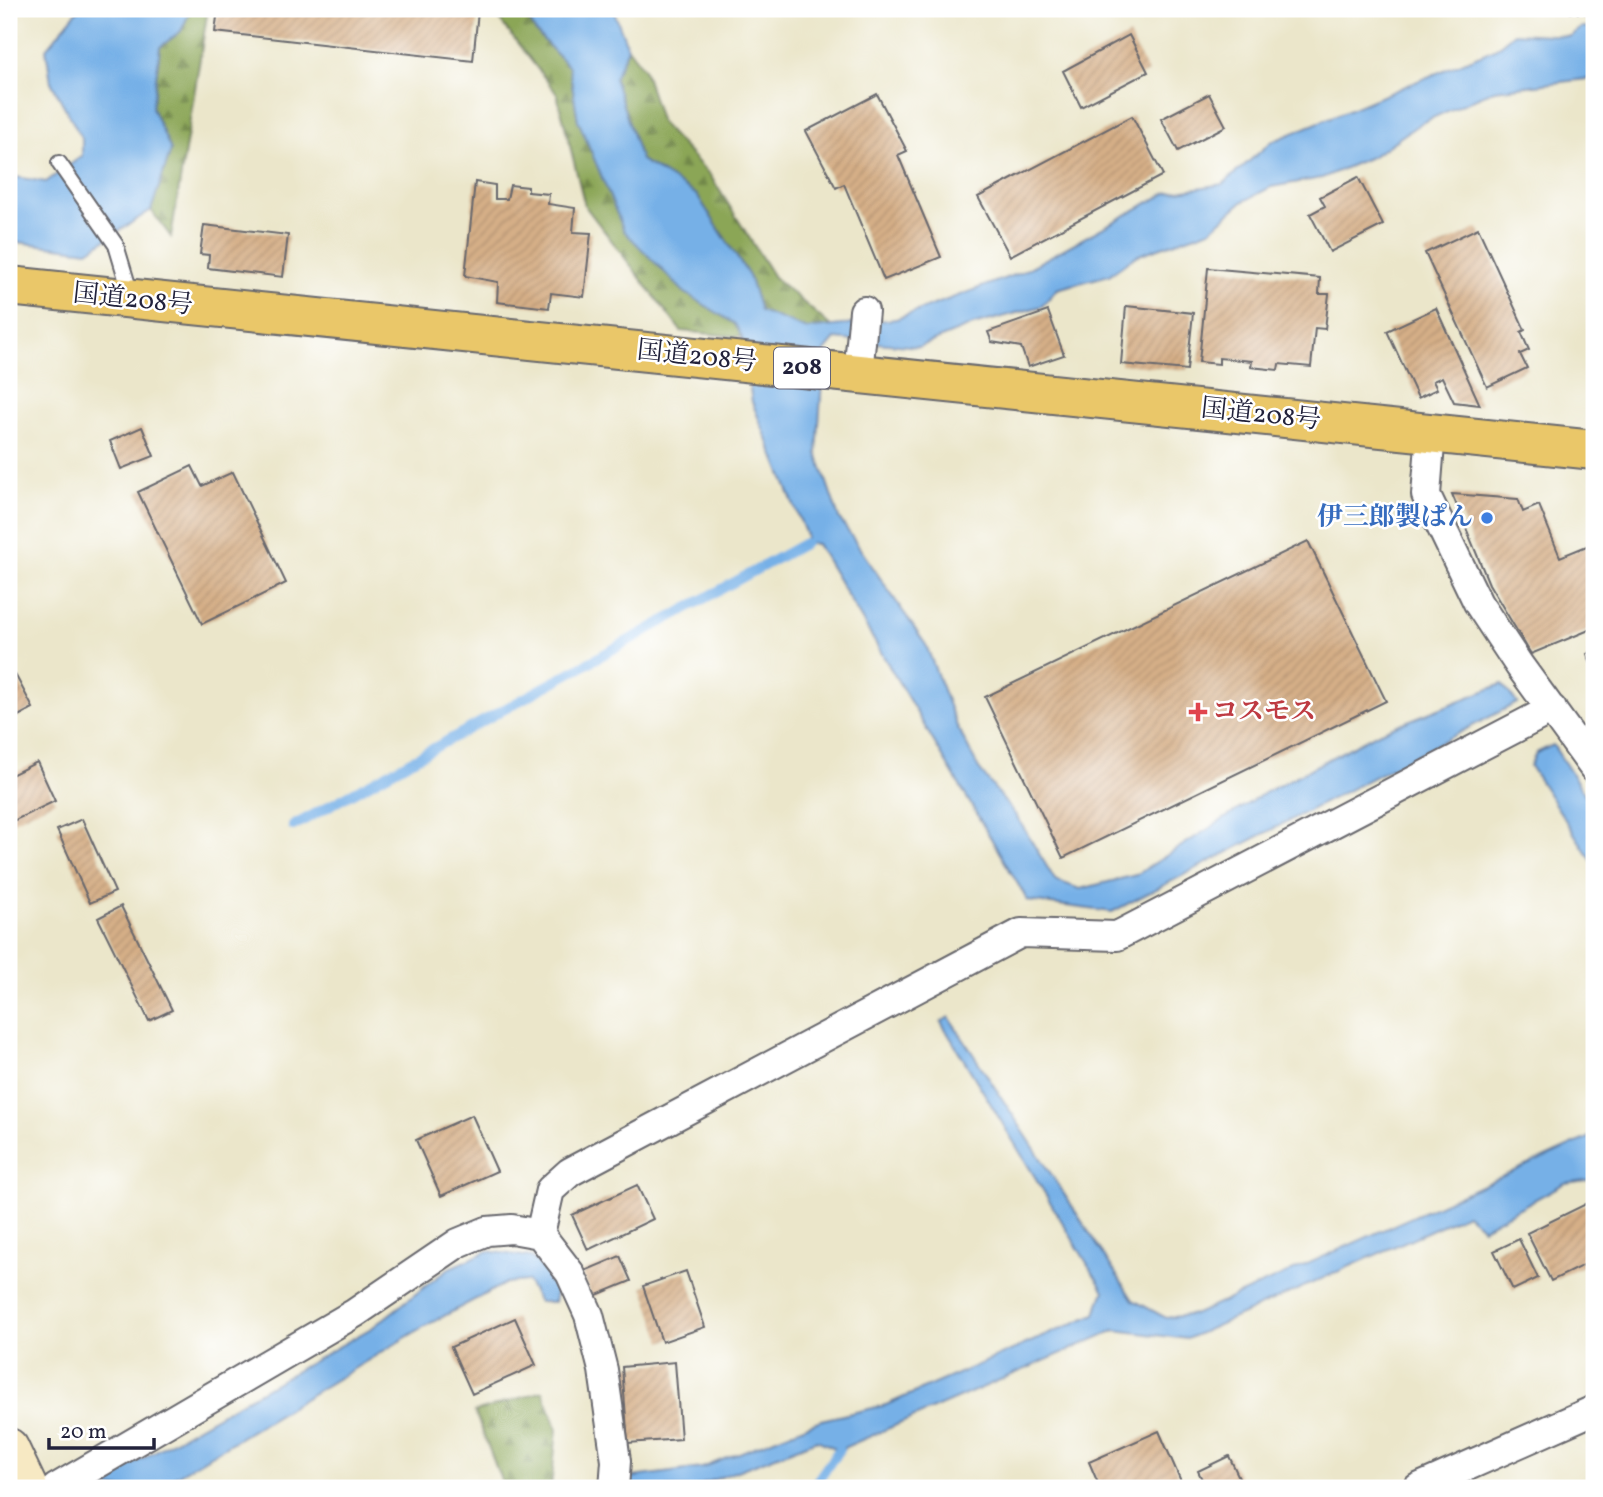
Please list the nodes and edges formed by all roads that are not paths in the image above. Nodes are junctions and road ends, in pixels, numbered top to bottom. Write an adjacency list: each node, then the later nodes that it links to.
1 (59, 163): 3 (lane)
2 (9, 286): 3 (highway, 国道208号 / 208)
3 (132, 300): 5 (highway, 国道208号 / 208)
4 (864, 312): 5 (street)
5 (859, 363): 6 (highway, 国道208号 / 208)
6 (1431, 432): 7 (highway, 国道208号 / 208); 8 (street)
7 (1594, 450)
8 (1552, 709): 9 (street); 10 (street)
9 (1594, 768)
10 (540, 1234): 14 (street); 15 (street)
11 (1594, 1410): 16 (street)
12 (9, 1448): 13 (main road)
13 (28, 1488)
14 (56, 1488)
15 (614, 1488)
16 (1418, 1488)

